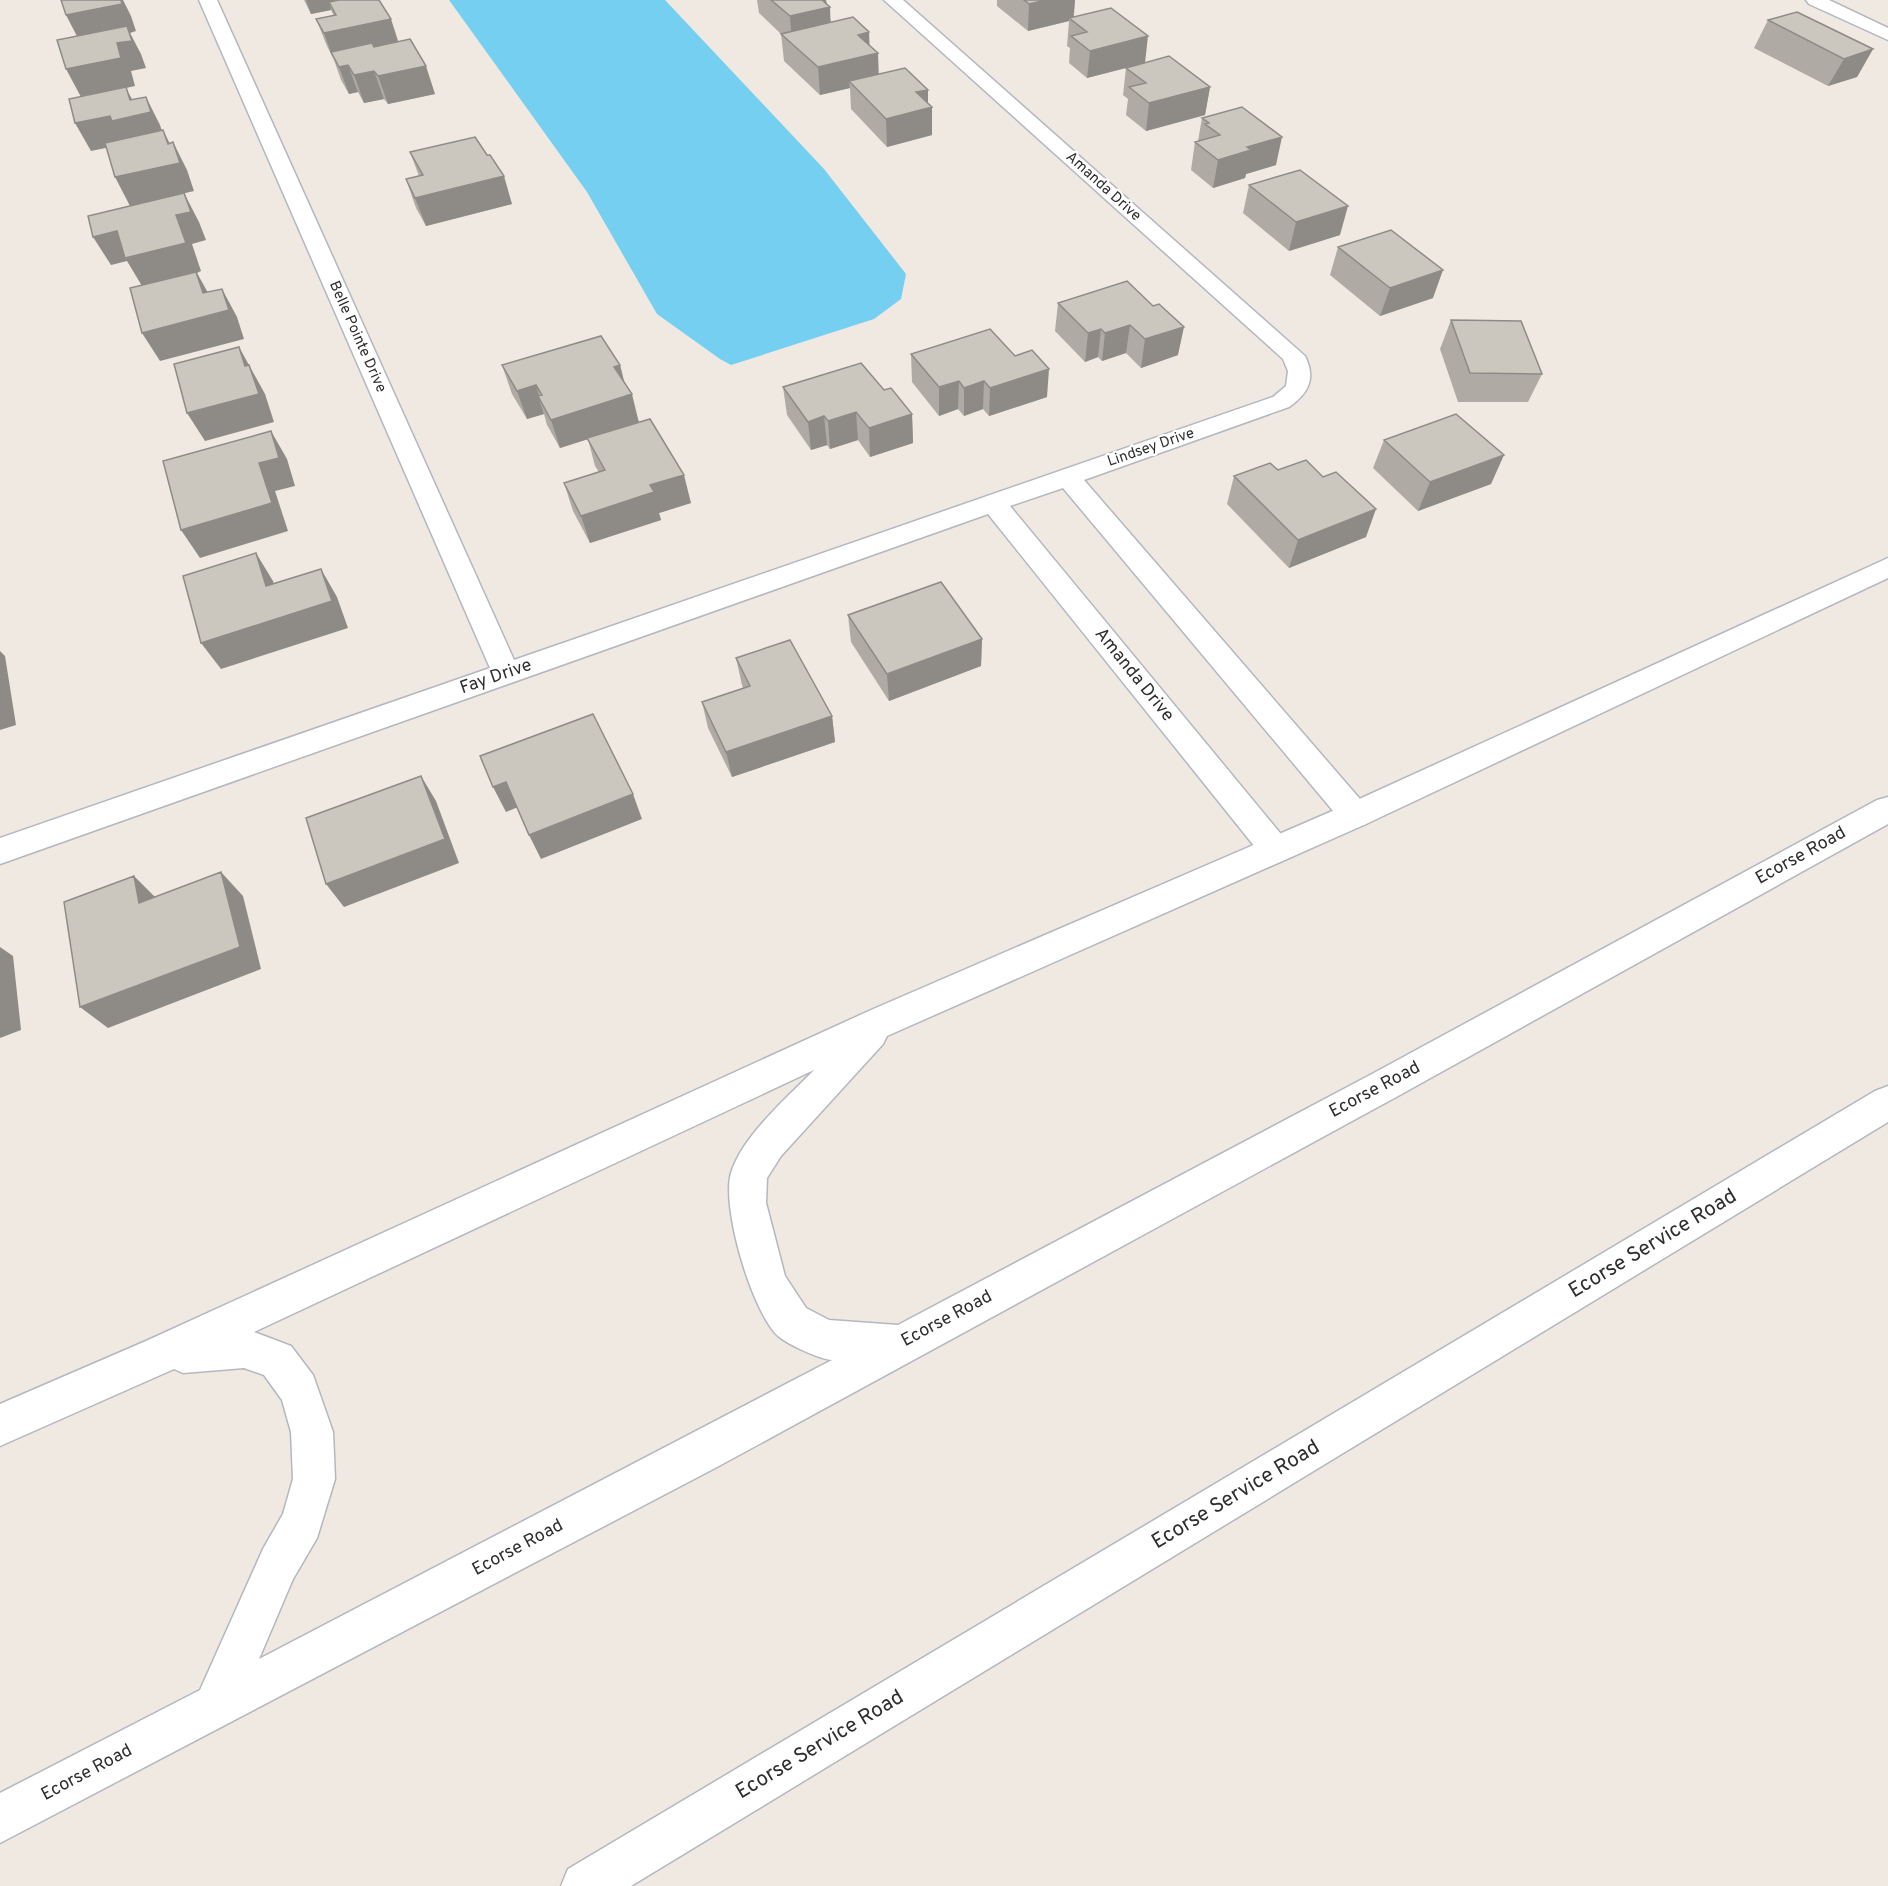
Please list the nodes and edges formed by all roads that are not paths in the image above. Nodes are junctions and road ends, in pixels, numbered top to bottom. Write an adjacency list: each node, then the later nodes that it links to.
1 (208, 0): 9 (street, Belle Pointe Drive)
2 (893, 0): 5 (street, Amanda Drive)
3 (1815, 0): 4 (street)
4 (1888, 35)
5 (1300, 381): 6 (street, Lindsey Drive)
6 (1067, 477): 7 (street, Lindsey Drive); 11 (street)
7 (992, 502): 9 (street, Fay Drive); 12 (street, Amanda Drive)
8 (1888, 567): 11 (street)
9 (506, 674): 13 (street, Fay Drive)
10 (1888, 809): 16 (street, Ecorse Road)
11 (1355, 815): 12 (street)
12 (1274, 848): 14 (street)
13 (0, 851)
14 (883, 1021): 16 (street); 17 (street)
15 (1888, 1103): 21 (street, Ecorse Service Road)
16 (897, 1345): 19 (street, Ecorse Road)
17 (160, 1355): 18 (street); 19 (street)
18 (0, 1425)
19 (216, 1706): 20 (street, Ecorse Road)
20 (0, 1819)
21 (585, 1886)

